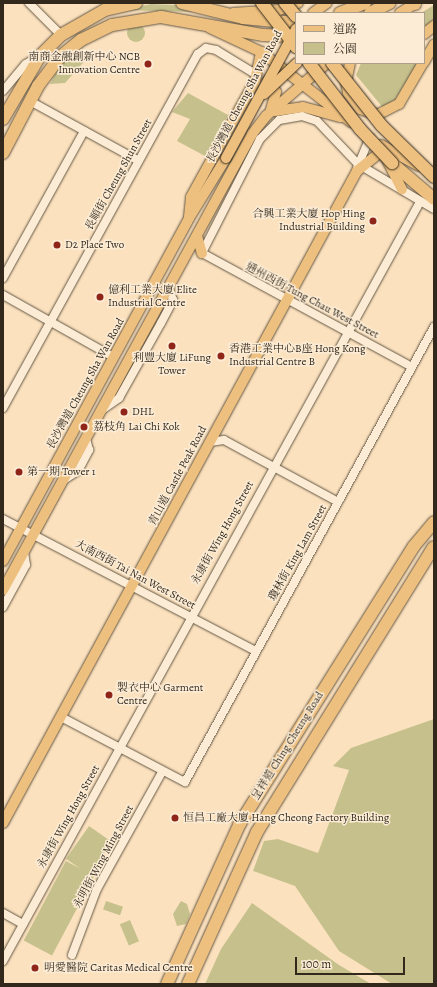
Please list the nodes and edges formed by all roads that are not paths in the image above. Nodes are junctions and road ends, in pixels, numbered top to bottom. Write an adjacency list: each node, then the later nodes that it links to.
1 (29, 3): 20 (street)
2 (136, 3): 20 (highway)
3 (182, 3): 14 (highway)
4 (262, 3): 23 (highway, bridge)
5 (327, 3): 10 (main road)
6 (365, 3): 11 (highway)
7 (390, 3): 12 (highway)
8 (415, 3): 13 (main road)
9 (293, 7): 14 (main road)
10 (314, 12)
11 (342, 12)
12 (372, 12)
13 (402, 12)
14 (227, 14): 15 (highway)
15 (295, 23)
16 (203, 24): 21 (highway); 24 (main road); 36 (highway)
17 (434, 26): 19 (main road)
18 (295, 31): 37 (main road, 長沙灣道 Cheung Sha Wan Road, bridge)
19 (425, 33)
20 (61, 35): 25 (highway)
21 (295, 36)
22 (434, 45): 26 (main road)
23 (295, 46)
24 (261, 52): 33 (main road, 長沙灣道 Cheung Sha Wan Road); 34 (main road)
25 (40, 56): 35 (street); 39 (highway)
26 (425, 60)
27 (296, 64): 37 (main road, bridge)
28 (310, 64): 49 (highway, bridge)
29 (326, 64): 34 (main road)
30 (333, 64): 47 (highway, bridge)
31 (350, 64): 32 (main road)
32 (423, 64)
33 (257, 75): 38 (main road); 45 (street, 長順街 Cheung Shun Street); 52 (main road, 長沙灣道 Cheung Sha Wan Road)
34 (302, 85): 38 (main road); 40 (main road)
35 (3, 91)
36 (30, 101): 41 (street); 44 (highway)
37 (252, 110): 52 (main road, 長沙灣道 Cheung Sha Wan Road, bridge)
38 (266, 116): 40 (main road); 53 (main road)
39 (3, 119)
40 (348, 120): 42 (main road)
41 (84, 131): 45 (street); 55 (street)
42 (370, 138): 43 (main road); 46 (street, 青山道 Castle Peak Road)
43 (385, 148): 46 (main road); 47 (main road); 48 (main road)
44 (4, 153)
45 (139, 161): 58 (street, 長順街 Cheung Shun Street)
46 (359, 167): 48 (street); 54 (street); 57 (main road, 青山道 Castle Peak Road)
47 (434, 176)
48 (402, 190): 50 (street)
49 (434, 199)
50 (420, 202): 51 (street); 60 (street, 永康街 Wing Hong Street)
51 (434, 209)
52 (189, 218): 61 (main road, 長沙灣道 Cheung Sha Wan Road)
53 (197, 236): 54 (main road); 70 (main road)
54 (202, 253): 57 (street, 通州西街 Tung Chau West Street)
55 (3, 278)
56 (3, 295): 58 (street)
57 (289, 300): 60 (street, 通州西街 Tung Chau West Street); 64 (main road, 青山道 Castle Peak Road)
58 (50, 322): 61 (street); 63 (street, 長順街 Cheung Shun Street)
59 (434, 327): 62 (street, 瓊林街 King Lam Street)
60 (348, 333): 62 (street, 通州西街 Tung Chau West Street); 65 (street, 永康街 Wing Hong Street)
61 (113, 358): 69 (main road, 長沙灣道 Cheung Sha Wan Road)
62 (412, 368): 66 (street, 瓊林街 King Lam Street)
63 (3, 408)
64 (210, 442): 65 (street); 74 (main road, 青山道 Castle Peak Road)
65 (273, 467): 66 (street); 77 (street, 永康街 Wing Hong Street)
66 (338, 502): 78 (street, 瓊林街 King Lam Street)
67 (3, 519): 69 (street, 大南西街 Tai Nan West Street)
68 (434, 522): 87 (highway, 呈祥道 Ching Cheung Road)
69 (20, 528): 70 (street, 大南西街 Tai Nan West Street); 73 (main road, 長沙灣道 Cheung Sha Wan Road)
70 (34, 535): 72 (main road); 74 (street, 大南西街 Tai Nan West Street)
71 (434, 547): 88 (highway, 呈祥道 Ching Cheung Road)
72 (24, 552): 75 (main road); 76 (street)
73 (3, 561)
74 (133, 587): 77 (street, 大南西街 Tai Nan West Street); 79 (main road, 青山道 Castle Peak Road)
75 (3, 590)
76 (3, 607)
77 (190, 616): 78 (street, 大南西街 Tai Nan West Street); 80 (street, 永康街 Wing Hong Street)
78 (256, 651): 81 (street, 瓊林街 King Lam Street)
79 (61, 717): 80 (street); 82 (main road, 青山道 Castle Peak Road)
80 (120, 748): 81 (street); 84 (street, 永康街 Wing Hong Street)
81 (162, 772): 85 (street, 永明街 Wing Ming Street)
82 (3, 823)
83 (3, 913): 84 (street)
84 (23, 924): 86 (street, 永康街 Wing Hong Street)
85 (72, 955)
86 (3, 961)
87 (167, 984)
88 (188, 984)

